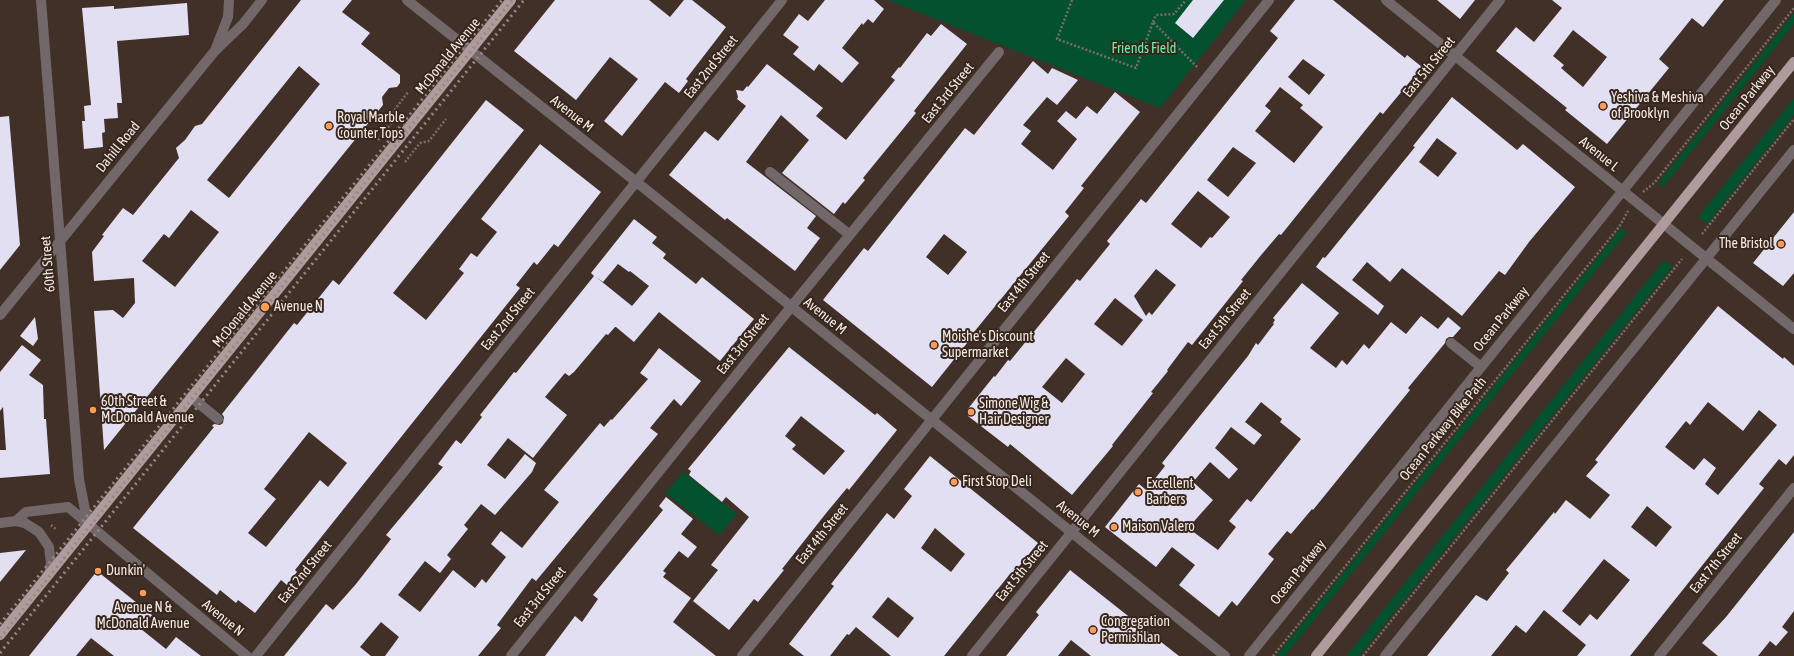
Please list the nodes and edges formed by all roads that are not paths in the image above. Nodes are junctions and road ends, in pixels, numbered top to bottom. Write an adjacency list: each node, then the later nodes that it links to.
1 (41, 0): 22 (street, 60th Street)
2 (229, 0): 12 (street)
3 (262, 0): 12 (street, Dahill Road)
4 (407, 0): 11 (street, Avenue M)
5 (511, 0): 11 (main road, McDonald Avenue)
6 (782, 0): 18 (street, East 2nd Street)
7 (1269, 0): 31 (street, East 4th Street)
8 (1386, 0): 14 (street, Avenue L)
9 (1500, 0): 14 (street, East 5th Street)
10 (1776, 0): 19 (street, Ocean Parkway)
11 (470, 51): 18 (street, Avenue M); 29 (main road, McDonald Avenue)
12 (214, 52): 22 (street, Dahill Road)
13 (999, 52): 21 (street, East 3rd Street)
14 (1456, 56): 19 (street, Avenue L); 36 (street, East 5th Street)
15 (1794, 62): 20 (main road, Ocean Parkway)
16 (1794, 150): 23 (street)
17 (770, 172): 21 (street)
18 (636, 182): 24 (street, Avenue M); 40 (street, East 2nd Street)
19 (1622, 191): 20 (street, Avenue L); 28 (street, Ocean Parkway)
20 (1664, 224): 23 (street, Avenue L); 46 (main road, Ocean Parkway)
21 (850, 235): 24 (street, East 3rd Street)
22 (60, 241): 25 (street, Dahill Road); 35 (street, 60th Street)
23 (1706, 258): 26 (street, Avenue L); 47 (street)
24 (791, 307): 31 (street, Avenue M); 41 (street, East 3rd Street)
25 (0, 315)
26 (1794, 329)
27 (1450, 343): 28 (street)
28 (1481, 367): 45 (street, Ocean Parkway)
29 (191, 397): 30 (street); 35 (main road, McDonald Avenue)
30 (218, 419)
31 (931, 420): 36 (street, Avenue M); 42 (street, East 4th Street)
32 (1794, 488): 48 (street, East 7th Street)
33 (16, 521): 34 (street); 35 (street, Avenue N); 37 (street)
34 (0, 523)
35 (88, 525): 37 (main road, McDonald Avenue); 39 (street, Avenue N)
36 (1072, 531): 43 (street, East 5th Street); 44 (street, Avenue M)
37 (49, 574): 38 (main road, McDonald Avenue)
38 (0, 635)
39 (247, 656)
40 (256, 656)
41 (511, 656)
42 (742, 656)
43 (972, 656)
44 (1225, 656)
45 (1249, 656)
46 (1316, 656)
47 (1385, 656)
48 (1659, 656)

